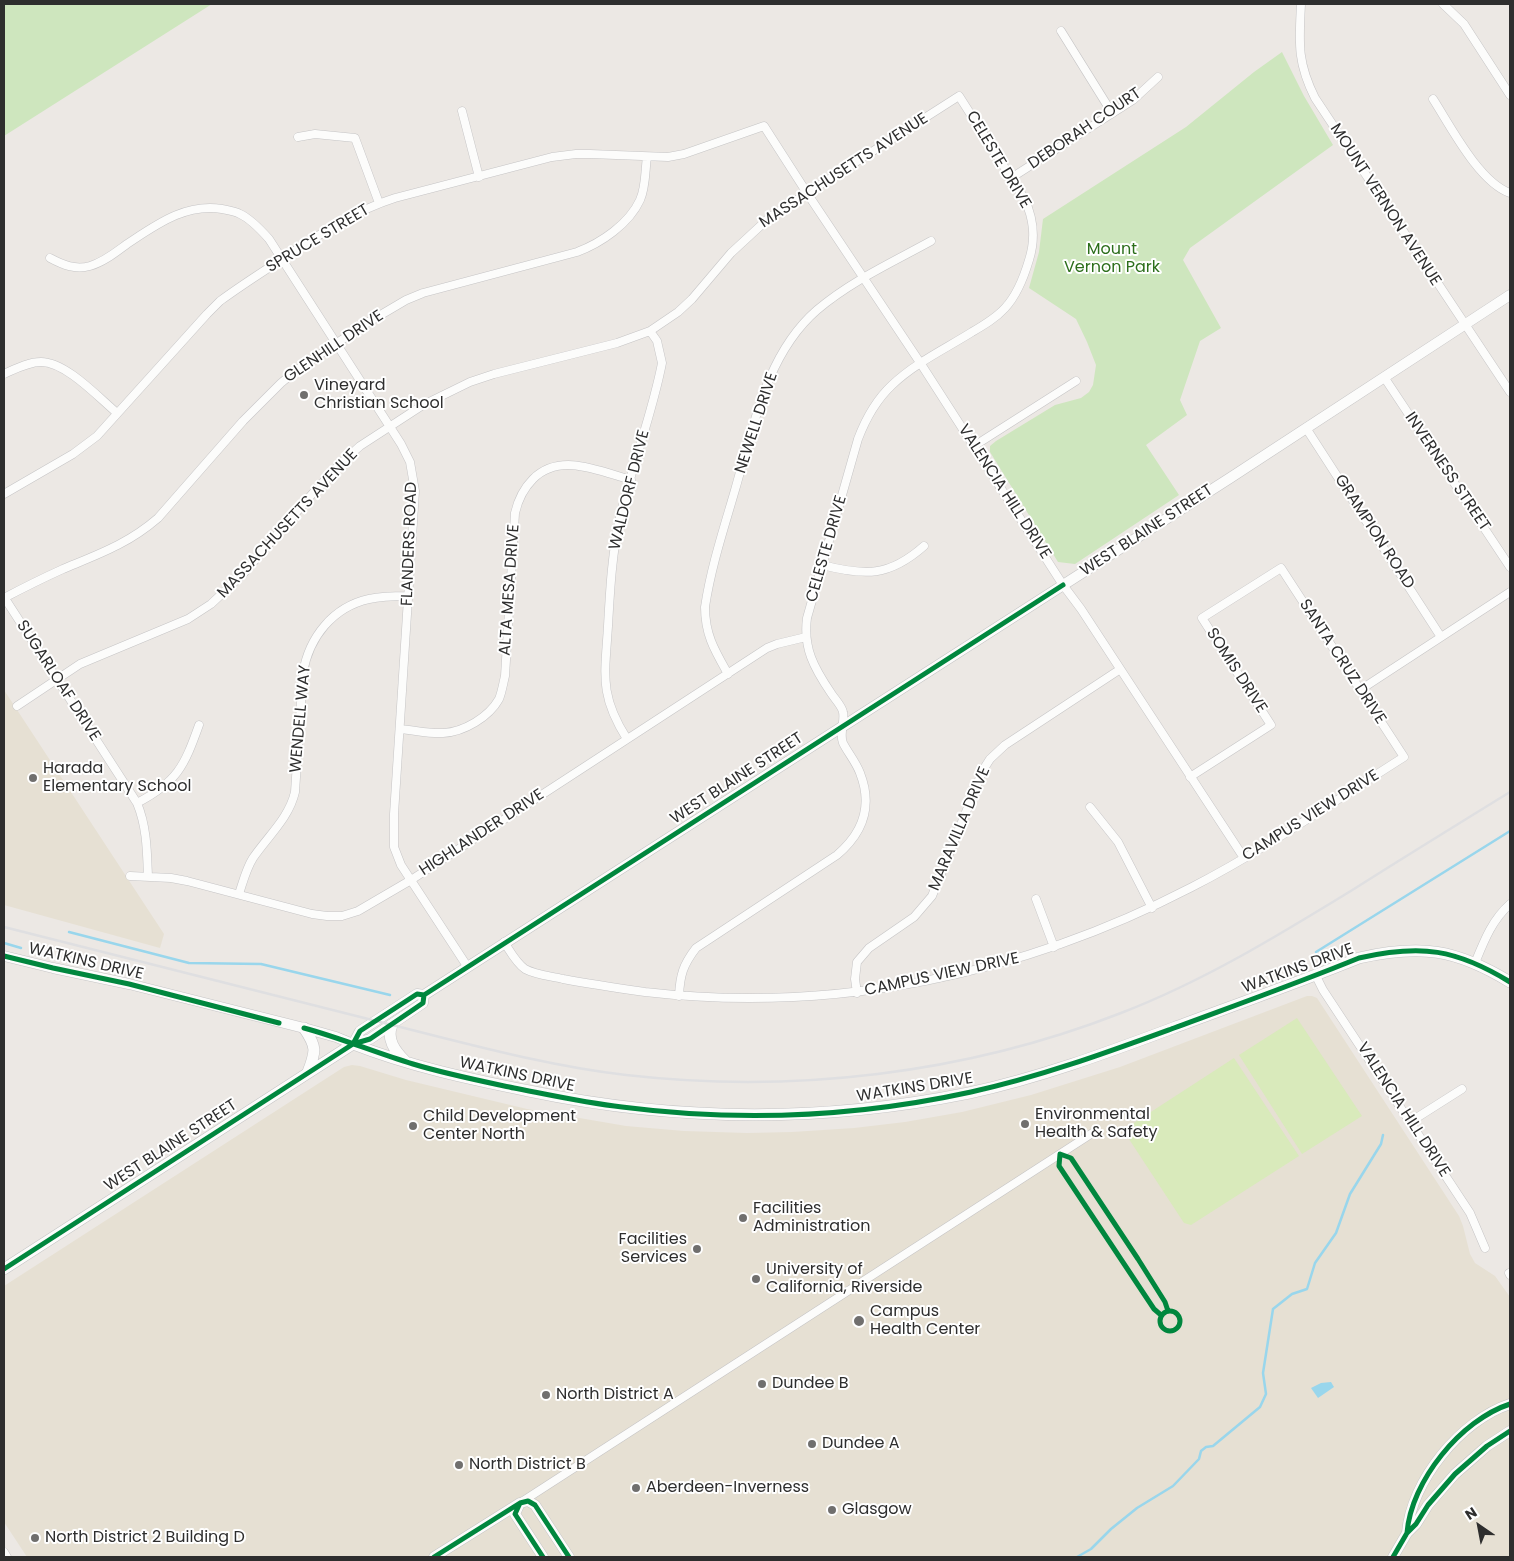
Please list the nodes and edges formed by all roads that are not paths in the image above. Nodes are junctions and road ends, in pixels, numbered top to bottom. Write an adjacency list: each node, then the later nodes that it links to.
1 (1301, 4): 23 (street, MOUNT VERNON AVENUE)
2 (1443, 4): 5 (street)
3 (1061, 31): 9 (street)
4 (1158, 77): 9 (street, DEBORAH COURT)
5 (1510, 95)
6 (959, 96): 14 (street, CELESTE DRIVE); 15 (street, MASSACHUSETTS AVENUE)
7 (1433, 99): 16 (street)
8 (462, 111): 13 (street)
9 (1112, 113): 14 (street, DEBORAH COURT)
10 (764, 126): 12 (street, SPRUCE STREET); 15 (street, VALENCIA HILL DRIVE)
11 (298, 137): 17 (street)
12 (647, 157): 13 (street, SPRUCE STREET); 25 (street, GLENHILL DRIVE)
13 (480, 177): 17 (street, SPRUCE STREET)
14 (1011, 178): 26 (street, CELESTE DRIVE)
15 (806, 193): 21 (street, VALENCIA HILL DRIVE); 24 (street, MASSACHUSETTS AVENUE)
16 (1510, 193)
17 (378, 203): 20 (street, SPRUCE STREET)
18 (931, 241): 21 (street, NEWELL DRIVE)
19 (50, 258): 20 (street, FLANDERS ROAD)
20 (283, 258): 25 (street, FLANDERS ROAD); 31 (street, SPRUCE STREET)
21 (863, 278): 26 (street, VALENCIA HILL DRIVE); 48 (street, NEWELL DRIVE)
22 (1510, 295): 23 (street, WEST BLAINE STREET)
23 (1465, 325): 28 (street, WEST BLAINE STREET); 30 (street, MOUNT VERNON AVENUE)
24 (650, 331): 32 (street, MASSACHUSETTS AVENUE); 35 (street, WALDORF DRIVE)
25 (337, 343): 32 (street, FLANDERS ROAD); 43 (street, GLENHILL DRIVE)
26 (921, 364): 34 (street, VALENCIA HILL DRIVE); 38 (street, CELESTE DRIVE)
27 (4, 374): 31 (street)
28 (1384, 377): 33 (street, WEST BLAINE STREET); 39 (street, INVERNESS STREET)
29 (1076, 381): 34 (street)
30 (1510, 392)
31 (117, 413): 36 (street, SPRUCE STREET)
32 (391, 427): 42 (street, FLANDERS ROAD); 49 (street, MASSACHUSETTS AVENUE)
33 (1306, 428): 40 (street, WEST BLAINE STREET); 46 (street, GRAMPION ROAD)
34 (974, 446): 40 (street, VALENCIA HILL DRIVE)
35 (631, 480): 54 (street, ALTA MESA DRIVE); 55 (street, WALDORF DRIVE)
36 (4, 494)
37 (924, 546): 38 (street)
38 (822, 565): 45 (street, CELESTE DRIVE)
39 (1510, 567)
40 (1063, 585): 47 (street, VALENCIA HILL DRIVE); 53 (street, WEST BLAINE STREET)
41 (1510, 592): 46 (street)
42 (408, 596): 54 (street, FLANDERS ROAD); 64 (street, WENDELL WAY)
43 (4, 597): 49 (street, SUGARLOAF DRIVE)
44 (1202, 618): 50 (street, SANTA CRUZ DRIVE); 57 (street, SOMIS DRIVE)
45 (806, 637): 48 (street, HIGHLANDER DRIVE); 53 (street, CELESTE DRIVE)
46 (1441, 637): 50 (street)
47 (1119, 670): 57 (street, VALENCIA HILL DRIVE); 75 (street, MARAVILLA DRIVE)
48 (728, 674): 55 (street, HIGHLANDER DRIVE)
49 (57, 680): 51 (street, MASSACHUSETTS AVENUE); 58 (street, SUGARLOAF DRIVE)
50 (1360, 690): 56 (street, SANTA CRUZ DRIVE)
51 (17, 706)
52 (199, 726): 58 (street)
53 (842, 726): 68 (street, WEST BLAINE STREET); 77 (street, CELESTE DRIVE)
54 (400, 729): 63 (street, FLANDERS ROAD)
55 (627, 739): 63 (street, HIGHLANDER DRIVE)
56 (1404, 757): 60 (street, CAMPUS VIEW DRIVE)
57 (1190, 777): 60 (street, VALENCIA HILL DRIVE)
58 (137, 803): 62 (street, SUGARLOAF DRIVE)
59 (1090, 807): 67 (street)
60 (1244, 858): 67 (street, CAMPUS VIEW DRIVE)
61 (130, 876): 62 (street, HIGHLANDER DRIVE)
62 (148, 877): 64 (street, HIGHLANDER DRIVE)
63 (411, 880): 64 (street, HIGHLANDER DRIVE); 72 (street, FLANDERS ROAD)
64 (239, 894)
65 (1036, 898): 69 (street)
66 (1510, 904): 71 (street)
67 (1152, 908): 69 (street, CAMPUS VIEW DRIVE)
68 (504, 942): 72 (street, WEST BLAINE STREET); 77 (street, CAMPUS VIEW DRIVE)
69 (1054, 947): 75 (street, CAMPUS VIEW DRIVE)
70 (4, 956): 79 (street, WATKINS DRIVE)
71 (1475, 963): 73 (main road, WATKINS DRIVE); 74 (main road, WATKINS DRIVE)
72 (467, 966): 76 (street, WEST BLAINE STREET)
73 (1316, 976): 81 (main road, WATKINS DRIVE); 84 (street, VALENCIA HILL DRIVE)
74 (1510, 982)
75 (857, 993): 77 (street, CAMPUS VIEW DRIVE)
76 (424, 995): 78 (street, WEST BLAINE STREET); 80 (street, WEST BLAINE STREET)
77 (679, 996)
78 (392, 1025): 80 (street, WEST BLAINE STREET); 81 (main road)
79 (304, 1028): 80 (street, WATKINS DRIVE); 82 (main road)
80 (352, 1044): 81 (main road, WATKINS DRIVE); 82 (main road, WEST BLAINE STREET)
81 (405, 1061)
82 (308, 1072): 87 (main road, WEST BLAINE STREET)
83 (1462, 1089): 84 (street)
84 (1410, 1122): 86 (street, VALENCIA HILL DRIVE)
85 (1094, 1132): 90 (street)
86 (1485, 1248)
87 (4, 1269)
88 (1510, 1404): 91 (street)
89 (1510, 1431): 91 (street)
90 (520, 1503): 94 (street); 95 (street); 96 (street)
91 (1406, 1533): 97 (street)
92 (4, 1552): 93 (street)
93 (7, 1557)
94 (434, 1557)
95 (543, 1557)
96 (569, 1557)
97 (1393, 1557)

